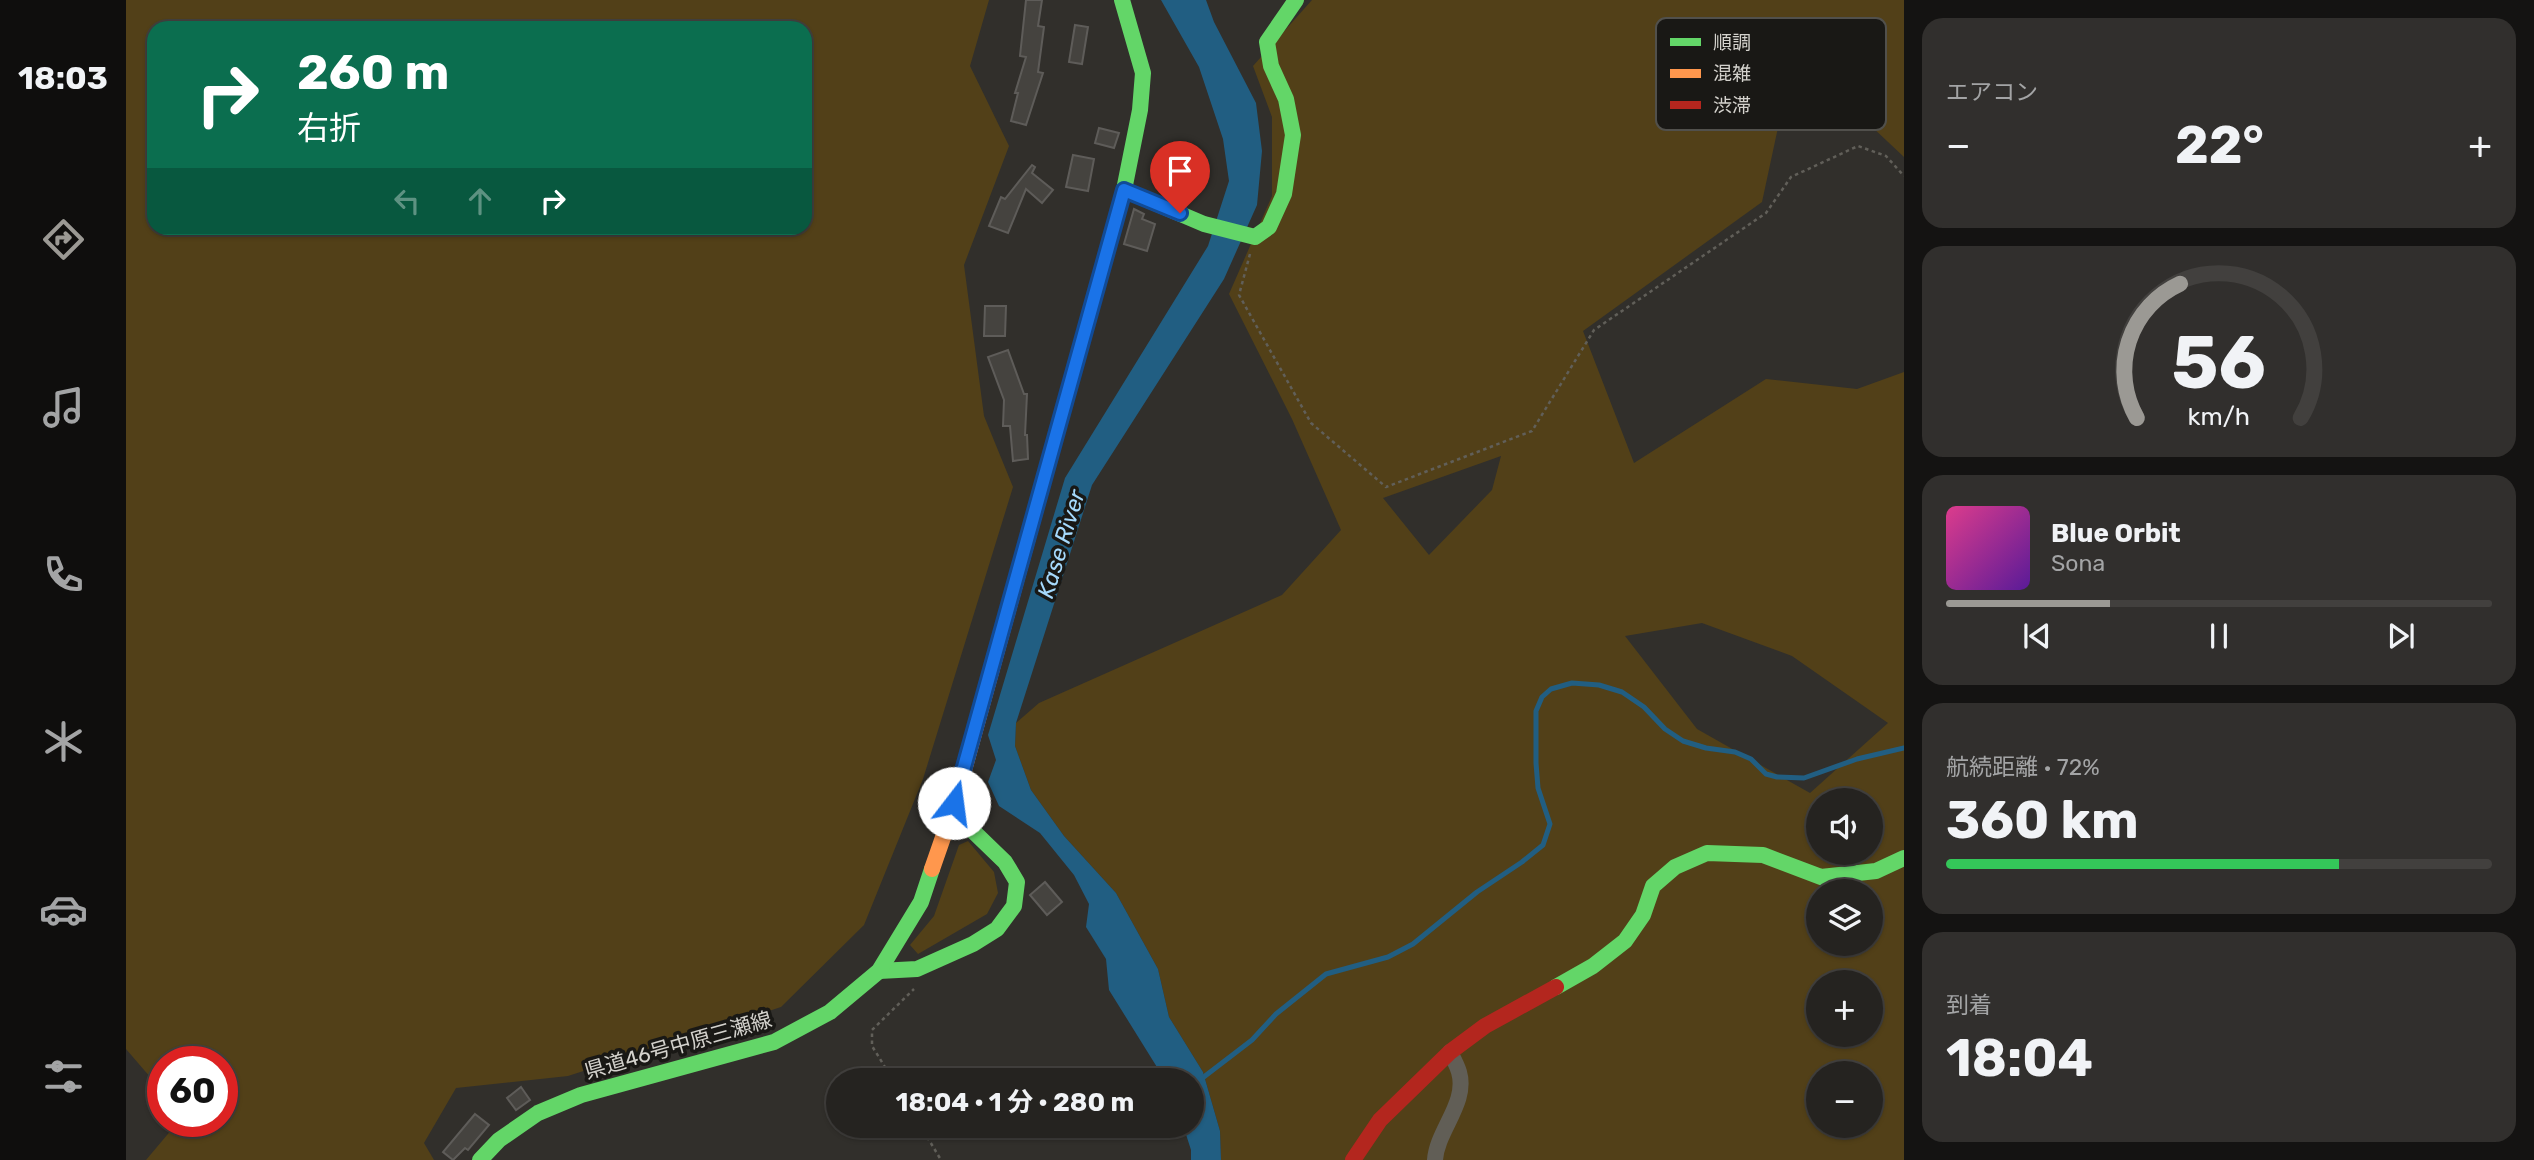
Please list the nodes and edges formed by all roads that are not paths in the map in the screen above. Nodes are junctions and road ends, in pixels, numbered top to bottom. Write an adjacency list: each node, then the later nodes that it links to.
1 (1122, 0): 3 (main road, 県道46号中原三瀬線)
2 (1296, 0): 3 (main road)
3 (1124, 190): 4 (main road, 県道46号中原三瀬線)
4 (954, 803): 6 (main road, 県道46号中原三瀬線); 6 (main road)
5 (1904, 859): 7 (main road)
6 (878, 971): 8 (main road, 県道46号中原三瀬線)
7 (1450, 1052): 9 (main road); 10 (street)
8 (480, 1160)
9 (1353, 1160)
10 (1435, 1160)

